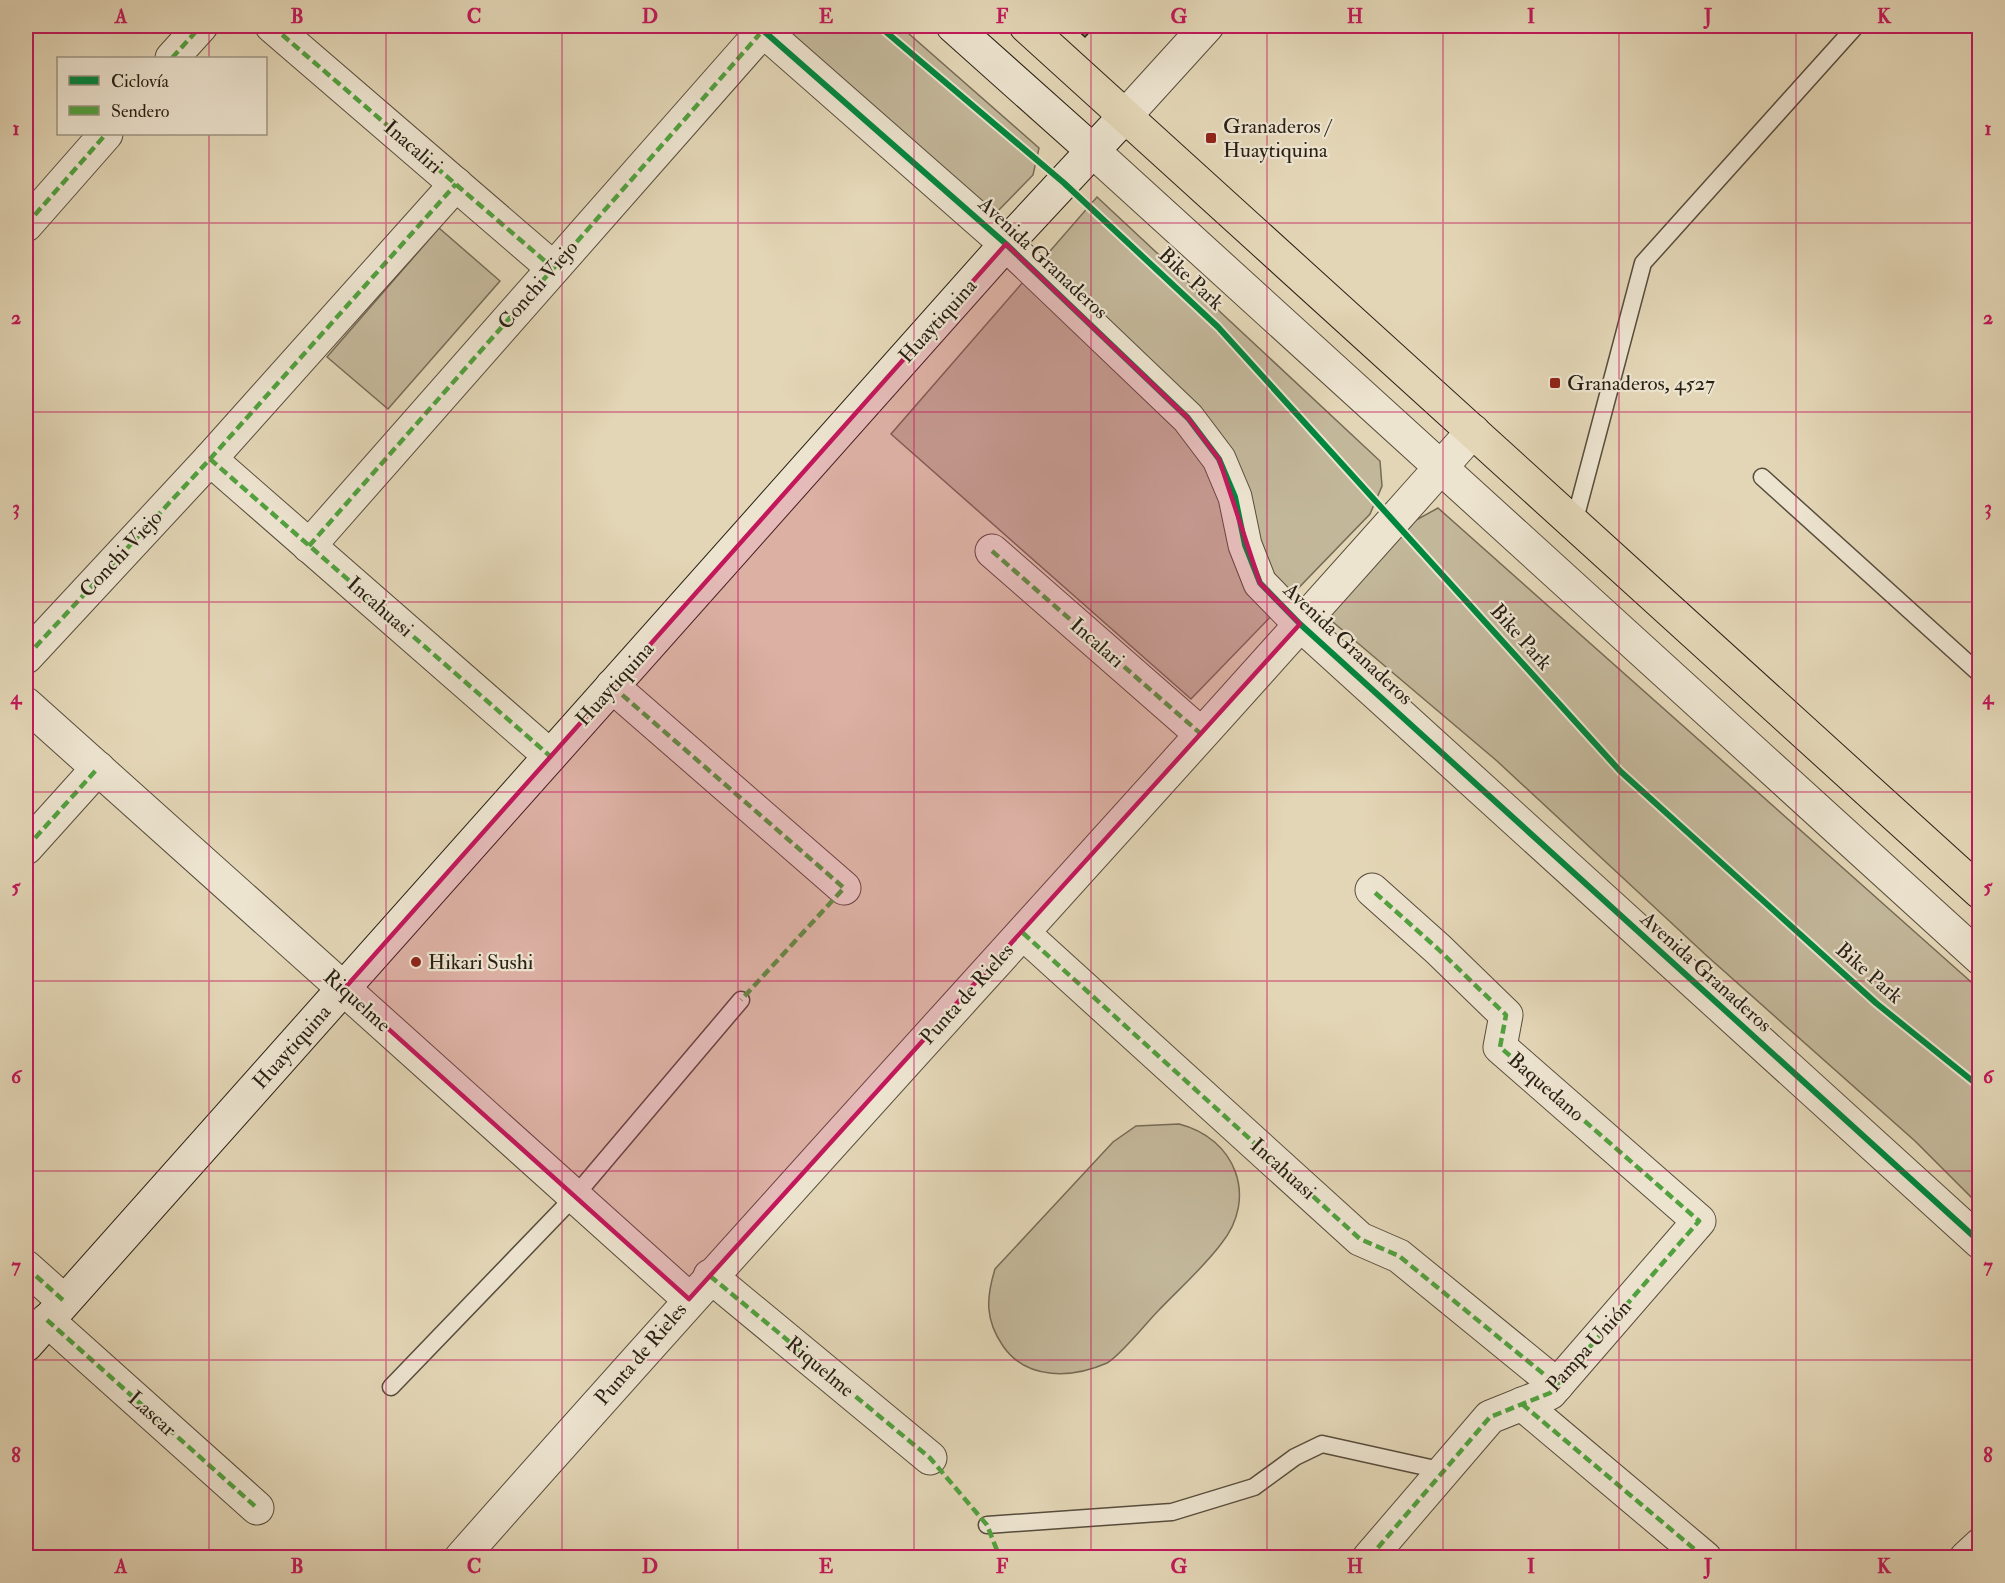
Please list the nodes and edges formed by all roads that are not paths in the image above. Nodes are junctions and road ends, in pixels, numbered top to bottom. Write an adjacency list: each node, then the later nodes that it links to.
1 (201, 26): 8 (street)
2 (272, 26): 12 (street, Inacaliri)
3 (953, 26): 11 (street)
4 (1026, 26): 9 (main road)
5 (1207, 26): 9 (street, Huaytiquina)
6 (1856, 26): 20 (lane)
7 (763, 27): 14 (street, Avenida Granaderos); 15 (street, Conchi Viejo)
8 (173, 57)
9 (1126, 114): 11 (street, Huaytiquina); 16 (main road)
10 (105, 135): 13 (street)
11 (1093, 151): 14 (street, Huaytiquina); 18 (street)
12 (456, 184): 15 (street, Inacaliri); 17 (street, Conchi Viejo)
13 (26, 225)
14 (1006, 244): 23 (street, Avenida Granaderos); 26 (street, Huaytiquina)
15 (553, 268): 21 (street, Conchi Viejo)
16 (1473, 431): 18 (street, Punta de Rieles); 20 (main road)
17 (210, 459): 21 (street, Incahuasi); 24 (street, Conchi Viejo)
18 (1442, 466): 23 (street, Punta de Rieles); 36 (street)
19 (1762, 477): 25 (lane)
20 (1574, 523): 34 (main road)
21 (309, 546): 29 (street, Incahuasi)
22 (992, 551): 28 (street, Incalari)
23 (1300, 624): 28 (street, Punta de Rieles); 41 (street, Avenida Granaderos)
24 (26, 657)
25 (1980, 674)
26 (612, 687): 29 (street, Huaytiquina); 32 (street)
27 (26, 704): 30 (street, Riquelme)
28 (1201, 734): 35 (street, Punta de Rieles)
29 (550, 756): 37 (street, Huaytiquina)
30 (98, 768): 31 (street); 37 (street, Riquelme)
31 (26, 848)
32 (844, 888)
33 (1372, 890): 40 (street, Baquedano)
34 (1980, 892)
35 (1023, 933): 43 (street, Punta de Rieles); 46 (street, Incahuasi)
36 (1980, 958)
37 (344, 989): 39 (street, Riquelme); 44 (street, Huaytiquina)
38 (741, 1000): 39 (lane)
39 (574, 1197): 43 (street, Riquelme); 47 (lane)
40 (1699, 1221): 46 (street, Pampa Unión)
41 (1980, 1242)
42 (26, 1267): 44 (street, Lascar)
43 (700, 1288): 49 (street, Riquelme); 54 (street, Punta de Rieles)
44 (56, 1311): 45 (street, Huaytiquina); 51 (street, Lascar)
45 (26, 1345)
46 (1557, 1385): 48 (street, Pampa Unión)
47 (391, 1388)
48 (1522, 1404): 50 (street, Pampa Unión); 56 (street)
49 (930, 1458)
50 (1444, 1471): 52 (lane); 55 (street, Pampa Unión)
51 (257, 1508)
52 (987, 1525)
53 (1980, 1545): 57 (street)
54 (461, 1557)
55 (1369, 1557)
56 (1705, 1557)
57 (1966, 1557)

